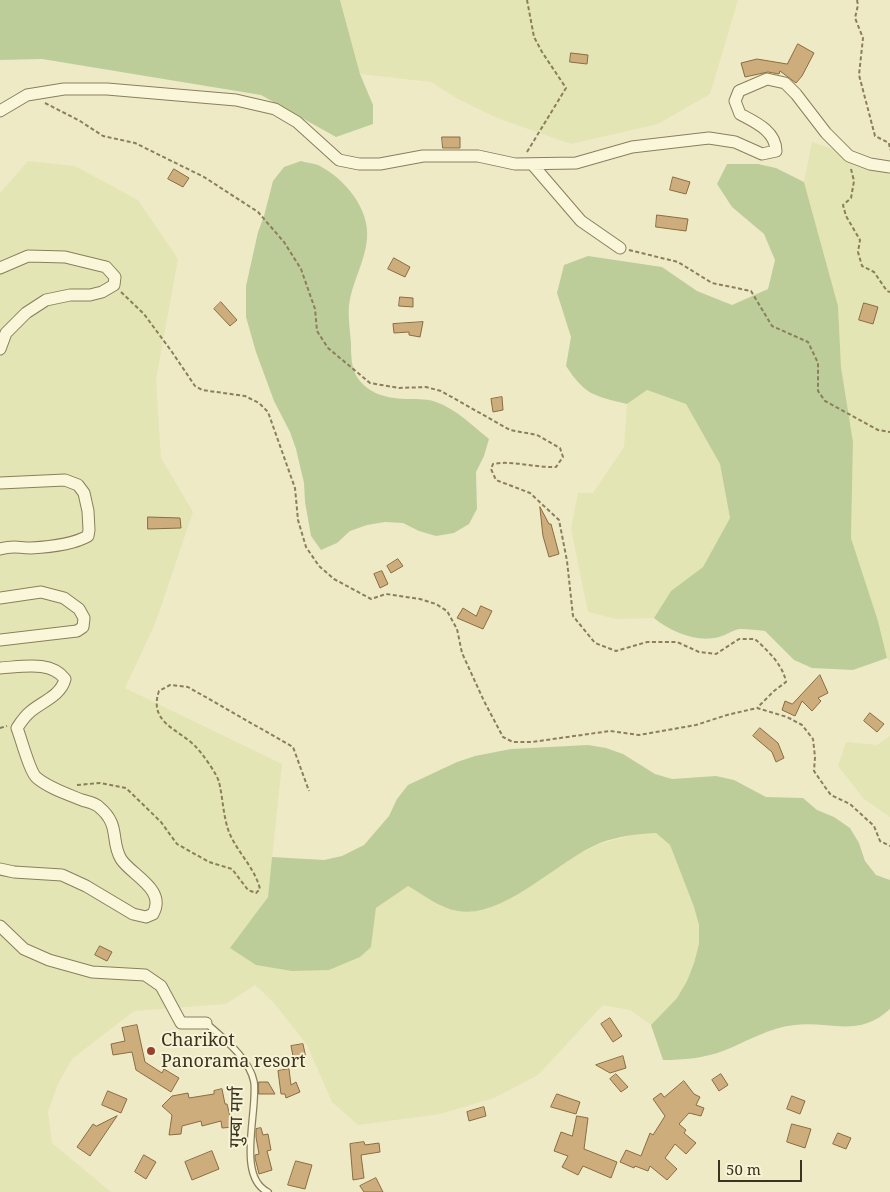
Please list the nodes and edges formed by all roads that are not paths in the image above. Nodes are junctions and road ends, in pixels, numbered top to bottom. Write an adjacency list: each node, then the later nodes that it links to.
1 (0, 110): 2 (street)
2 (529, 159): 3 (street); 4 (street)
3 (890, 167)
4 (620, 248)
5 (0, 268): 6 (street)
6 (0, 349)
7 (0, 483): 8 (street)
8 (0, 549)
9 (0, 598): 10 (street)
10 (0, 640)
11 (0, 668): 12 (street)
12 (0, 869)
13 (0, 926): 14 (street)
14 (206, 1023): 15 (lane, गुम्बा मार्ग)
15 (268, 1192)

